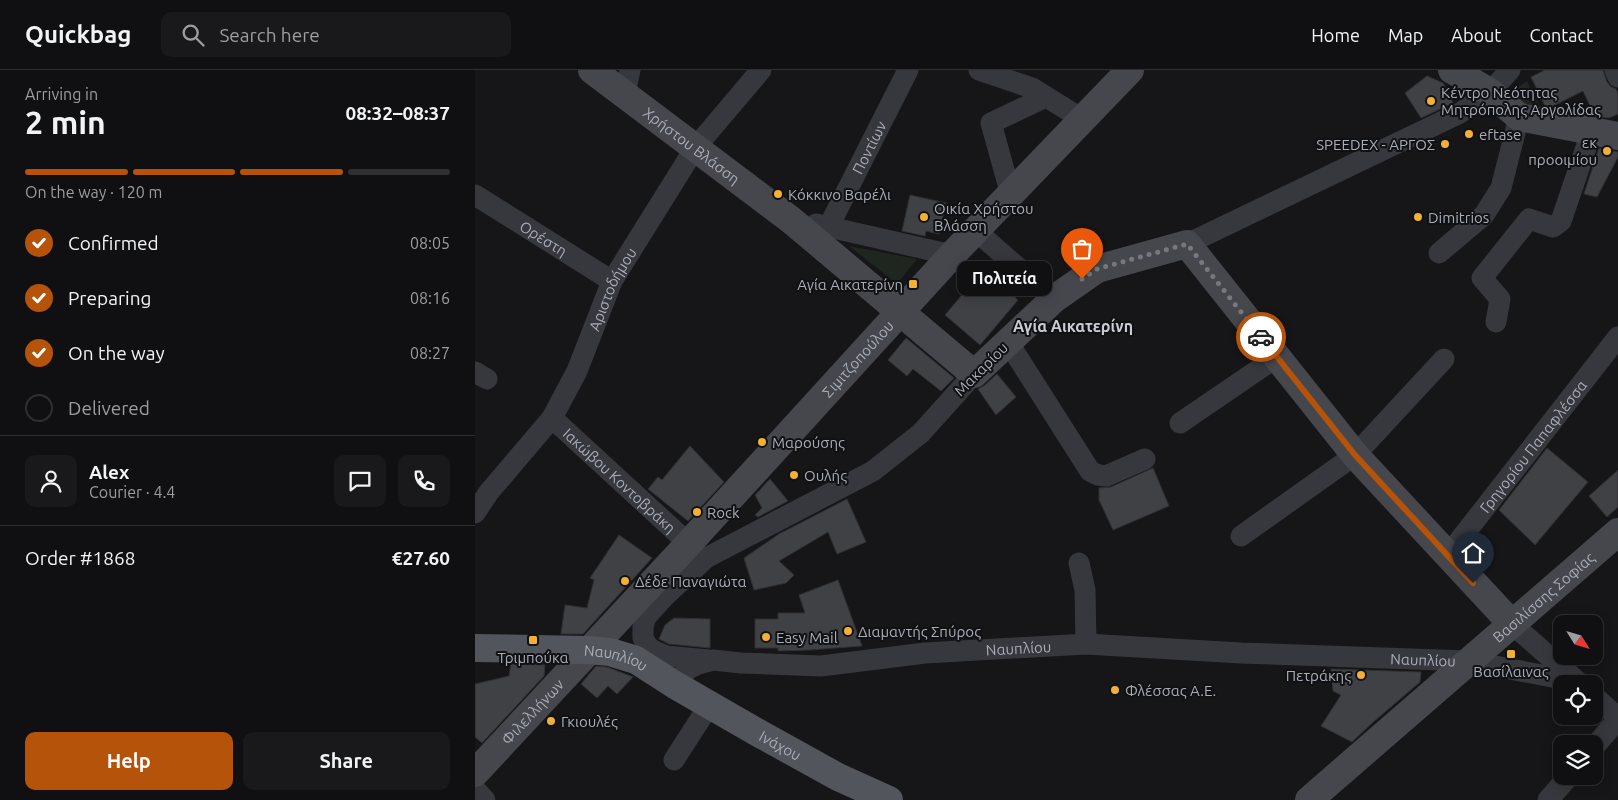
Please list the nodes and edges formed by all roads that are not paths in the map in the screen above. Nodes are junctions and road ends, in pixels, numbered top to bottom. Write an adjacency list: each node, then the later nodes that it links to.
1 (591, 70): 10 (main road, Χρήστου Βλάσση)
2 (761, 70): 16 (street, Αριστοδήμου)
3 (908, 70): 20 (street, Ποντίων)
4 (979, 70): 12 (street)
5 (1130, 70): 14 (main road, Σιμιτζοπούλου)
6 (1452, 70): 11 (main road)
7 (1510, 70): 11 (street, Μακαρίου)
8 (1615, 70): 9 (street)
9 (1618, 77)
10 (627, 82): 16 (main road, Χρήστου Βλάσση)
11 (1490, 92): 13 (main road); 22 (street, Μακαρίου)
12 (1046, 97): 14 (street); 17 (street)
13 (1519, 117): 15 (main road); 23 (street)
14 (1083, 119): 17 (main road, Σιμιτζοπούλου)
15 (1605, 133): 28 (street)
16 (695, 148): 19 (main road, Χρήστου Βλάσση); 25 (street, Αριστοδήμου)
17 (1011, 194): 21 (main road, Σιμιτζοπούλου)
18 (475, 195): 25 (street, Ορέστη)
19 (791, 220): 20 (street, Χρήστου Βλάσση); 27 (main road, Χρήστου Βλάσση)
20 (829, 226): 24 (street, Χρήστου Βλάσση)
21 (976, 231): 24 (main road, Σιμιτζοπούλου); 26 (street)
22 (1187, 244): 26 (main road, Μακαρίου); 31 (main road)
23 (1439, 252)
24 (952, 256): 27 (main road, Σιμιτζοπούλου)
25 (612, 281): 34 (street, Αριστοδήμου)
26 (1054, 299): 30 (main road, Μακαρίου)
27 (901, 311): 33 (main road, Χρήστου Βλάσση); 40 (main road, Σιμιτζοπούλου)
28 (1496, 322)
29 (1618, 337): 43 (street, Γρηγορίου Παπαφλέσσα)
30 (1008, 342): 33 (main road, Μακαρίου); 37 (street)
31 (1277, 357): 35 (street); 36 (main road)
32 (1444, 359): 36 (street)
33 (974, 374): 42 (street, Μακαρίου)
34 (552, 418): 38 (street, Αριστοδήμου); 40 (street, Ιακώβου Κοντοβράκη)
35 (1180, 423)
36 (1355, 455): 41 (street); 43 (main road)
37 (1145, 458)
38 (475, 513)
39 (1618, 532): 45 (main road, Βασιλίσσης Σοφίας)
40 (695, 536): 42 (street); 48 (main road, Σιμιτζοπούλου)
41 (1241, 536)
42 (725, 548): 49 (street, Μακαρίου)
43 (1448, 555): 45 (main road)
44 (1079, 563): 46 (street)
45 (1511, 624): 50 (main road, Βασιλίσσης Σοφίας); 51 (street)
46 (1086, 644): 49 (street, Ναυπλίου); 50 (street, Ναυπλίου)
47 (475, 648): 48 (main road, Ναυπλίου)
48 (588, 650): 53 (main road, Ναυπλίου); 59 (main road, Φιλελλήνων)
49 (713, 660): 53 (street, Ναυπλίου)
50 (1469, 661): 52 (street, Ναυπλίου); 64 (main road, Βασιλίσσης Σοφίας)
51 (1570, 675)
52 (1553, 678)
53 (675, 685): 54 (main road, Ινάχου)
54 (709, 704): 58 (street); 63 (main road, Ινάχου)
55 (1603, 705): 56 (street)
56 (1618, 719): 57 (street)
57 (1603, 736)
58 (674, 760)
59 (475, 772)
60 (1561, 785): 65 (street)
61 (475, 789): 62 (street)
62 (485, 800)
63 (889, 800)
64 (1309, 800)
65 (1548, 800)

